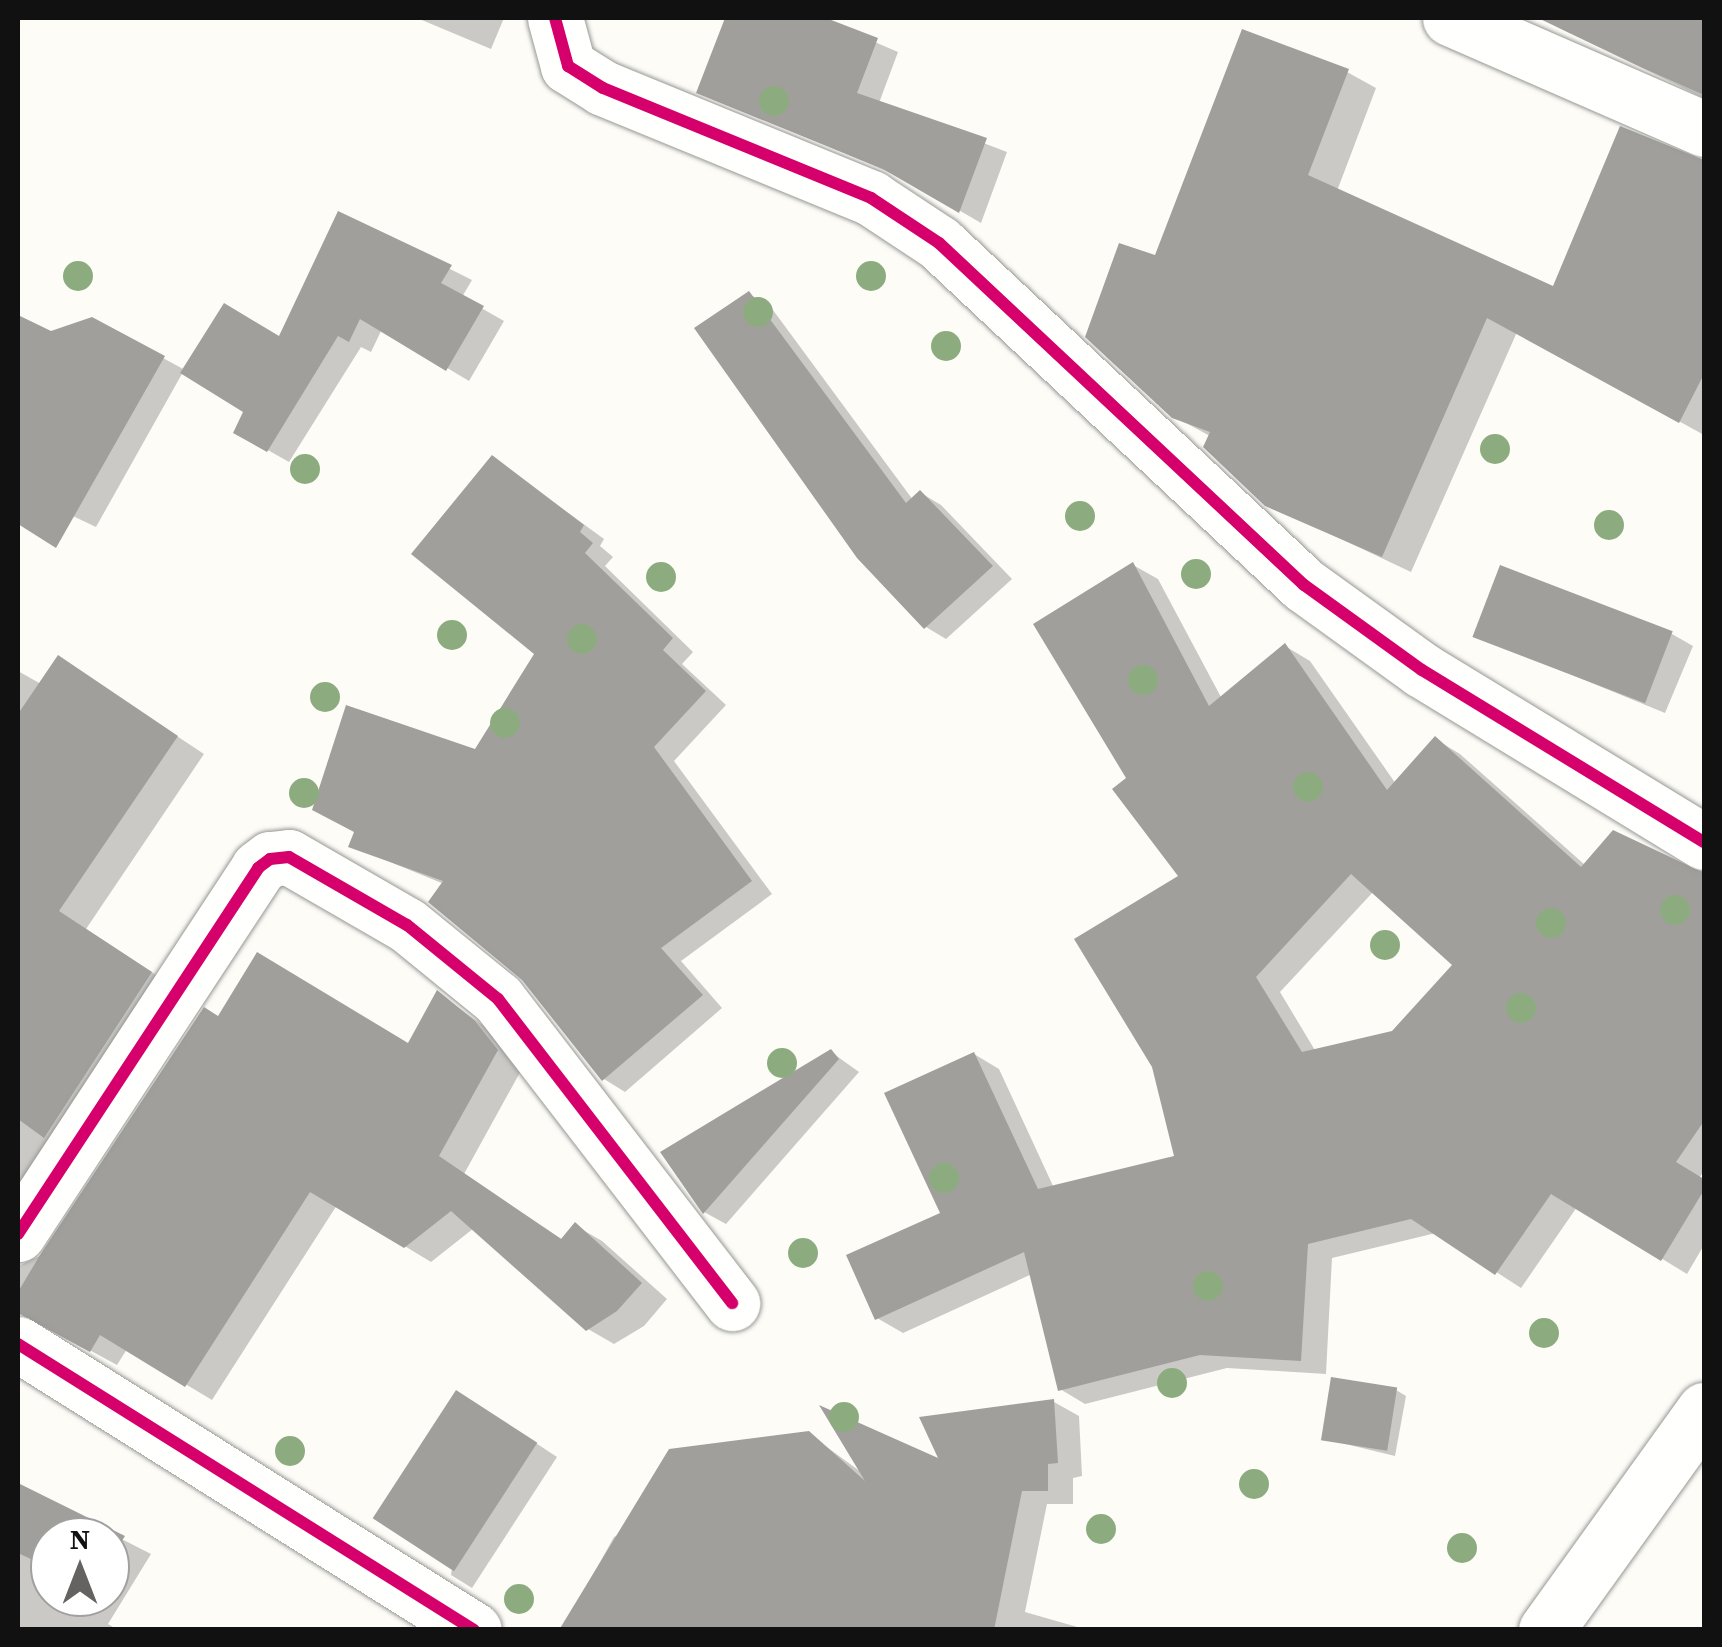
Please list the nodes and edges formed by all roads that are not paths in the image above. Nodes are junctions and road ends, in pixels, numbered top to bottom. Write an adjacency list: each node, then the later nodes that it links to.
1 (555, 18): 4 (street)
2 (1450, 18): 3 (street)
3 (1704, 129)
4 (1704, 842)
5 (18, 1234): 6 (street)
6 (732, 1302)
7 (18, 1344): 9 (street)
8 (1704, 1410): 10 (street)
9 (474, 1630)
10 (1546, 1630)

